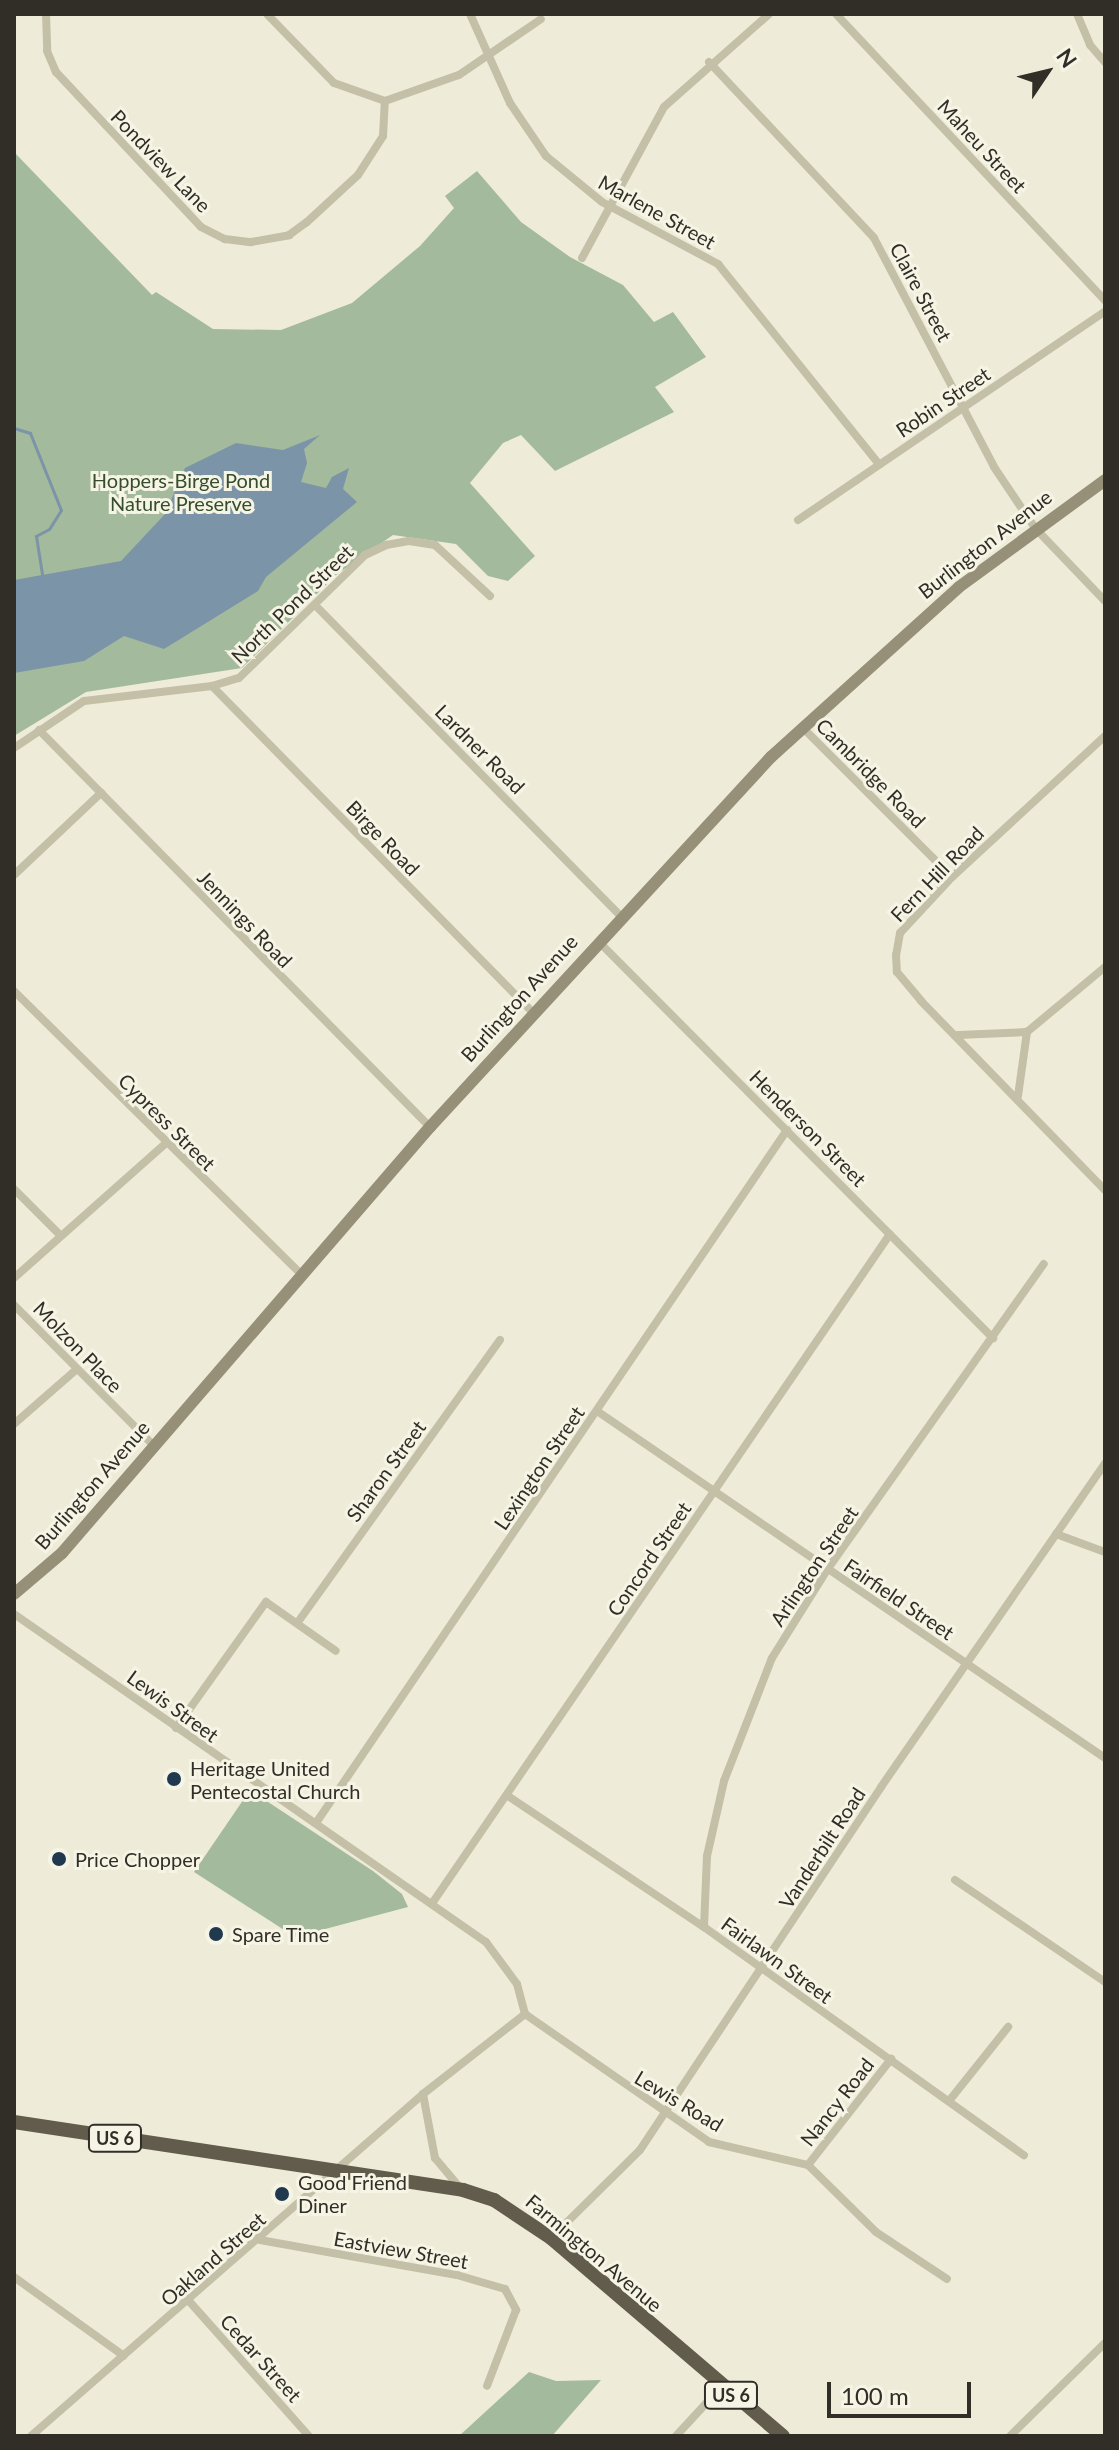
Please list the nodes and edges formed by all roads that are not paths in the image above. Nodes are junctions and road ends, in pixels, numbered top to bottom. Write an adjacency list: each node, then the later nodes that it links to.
1 (46, 14): 11 (street, Pondview Lane)
2 (267, 14): 11 (street)
3 (470, 14): 8 (street, Marlene Street)
4 (769, 14): 9 (street)
5 (836, 14): 14 (street, Maheu Street)
6 (1077, 14): 10 (street)
7 (541, 19): 8 (street)
8 (489, 57): 11 (street); 12 (street, Marlene Street)
9 (709, 62): 12 (street); 16 (street, Claire Street)
10 (1105, 62)
11 (385, 101)
12 (610, 207): 13 (street); 17 (street, Marlene Street)
13 (582, 258)
14 (1105, 300)
15 (1105, 311): 16 (street, Robin Street)
16 (962, 409): 17 (street, Robin Street); 20 (street, Claire Street)
17 (879, 464): 19 (street, Robin Street)
18 (1105, 480): 20 (main road, Burlington Avenue)
19 (798, 520)
20 (1035, 528): 22 (street, Claire Street); 25 (main road, Burlington Avenue)
21 (490, 596): 23 (street, North Pond Street)
22 (1105, 601)
23 (315, 605): 24 (street, North Pond Street); 32 (street, Lardner Road)
24 (212, 686): 26 (street, North Pond Street); 36 (street, Birge Road)
25 (802, 726): 31 (street, Cambridge Road); 32 (main road, Burlington Avenue)
26 (39, 730): 28 (street, North Pond Street); 29 (street, Jennings Road)
27 (1105, 736): 31 (street, Fern Hill Road)
28 (14, 748)
29 (101, 793): 30 (street); 40 (street, Jennings Road)
30 (14, 875)
31 (952, 877): 38 (street, Fern Hill Road)
32 (621, 916): 33 (main road, Burlington Avenue)
33 (598, 941): 36 (main road, Burlington Avenue); 41 (street, Henderson Street)
34 (1105, 967): 37 (street)
35 (14, 991): 42 (street, Cypress Street)
36 (532, 1012): 40 (main road, Burlington Avenue)
37 (1027, 1032): 38 (street); 39 (street)
38 (958, 1035): 39 (street, Fern Hill Road)
39 (1018, 1096): 44 (street, Fern Hill Road)
40 (430, 1127): 48 (main road, Burlington Avenue)
41 (787, 1130): 45 (street, Henderson Street); 54 (street, Lexington Street)
42 (166, 1143): 46 (street); 48 (street, Cypress Street)
43 (14, 1189): 46 (street)
44 (1105, 1190)
45 (890, 1234): 51 (street, Henderson Street); 58 (street, Concord Street)
46 (61, 1236): 49 (street)
47 (1044, 1264): 51 (street, Arlington Street)
48 (300, 1273): 56 (main road, Burlington Avenue)
49 (14, 1278)
50 (14, 1305): 53 (street, Molzon Place)
51 (993, 1338): 61 (street, Arlington Street)
52 (500, 1340): 64 (street, Sharon Street)
53 (76, 1370): 55 (street); 56 (street, Molzon Place)
54 (597, 1411): 58 (street, Fairfield Street); 70 (street, Lexington Street)
55 (14, 1424)
56 (153, 1445): 62 (main road, Burlington Avenue)
57 (1105, 1463): 59 (street, Vanderbilt Road)
58 (714, 1491): 61 (street, Fairfield Street); 69 (street, Concord Street)
59 (1056, 1534): 60 (street); 66 (street, Vanderbilt Road)
60 (1105, 1552)
61 (827, 1570): 66 (street, Fairfield Street); 73 (street, Arlington Street)
62 (14, 1594)
63 (14, 1614): 67 (street, Lewis Street)
64 (298, 1622): 65 (street); 67 (street)
65 (336, 1651)
66 (966, 1664): 68 (street, Fairfield Street); 74 (street, Vanderbilt Road)
67 (176, 1728): 70 (street, Lewis Street)
68 (1105, 1758)
69 (508, 1796): 72 (street, Concord Street); 73 (street, Fairlawn Street)
70 (316, 1823): 72 (street, Lewis Street)
71 (955, 1880): 75 (street)
72 (433, 1902): 76 (street)
73 (704, 1927): 74 (street, Fairlawn Street)
74 (761, 1971): 78 (street, Fairlawn Street); 81 (street, Vanderbilt Road)
75 (1105, 1982)
76 (525, 2014): 79 (street, Oakland Street); 81 (street, Lewis Road)
77 (1008, 2027): 80 (street)
78 (891, 2059): 80 (street, Fairlawn Street); 84 (street, Nancy Road)
79 (423, 2094): 85 (street, Oakland Street); 86 (street)
80 (949, 2101): 83 (street, Fairlawn Street)
81 (663, 2114): 84 (street, Lewis Road); 87 (street, Vanderbilt Road)
82 (14, 2122): 85 (highway, Farmington Avenue / US 6)
83 (1024, 2155)
84 (808, 2165): 90 (street)
85 (334, 2172): 86 (highway, Farmington Avenue / US 6); 88 (street, Oakland Street)
86 (463, 2190): 87 (highway, Farmington Avenue / US 6)
87 (551, 2238): 95 (highway, Farmington Avenue / US 6)
88 (260, 2240): 91 (street, Oakland Street); 94 (street, Eastview Street)
89 (14, 2277): 93 (street)
90 (947, 2279)
91 (189, 2301): 93 (street, Oakland Street); 97 (street, Cedar Street)
92 (1105, 2343): 100 (street)
93 (124, 2356): 96 (street, Oakland Street)
94 (487, 2386)
95 (721, 2387): 98 (street); 99 (highway, Farmington Avenue / US 6)
96 (31, 2436)
97 (309, 2436)
98 (676, 2436)
99 (783, 2436)
100 (1010, 2436)

